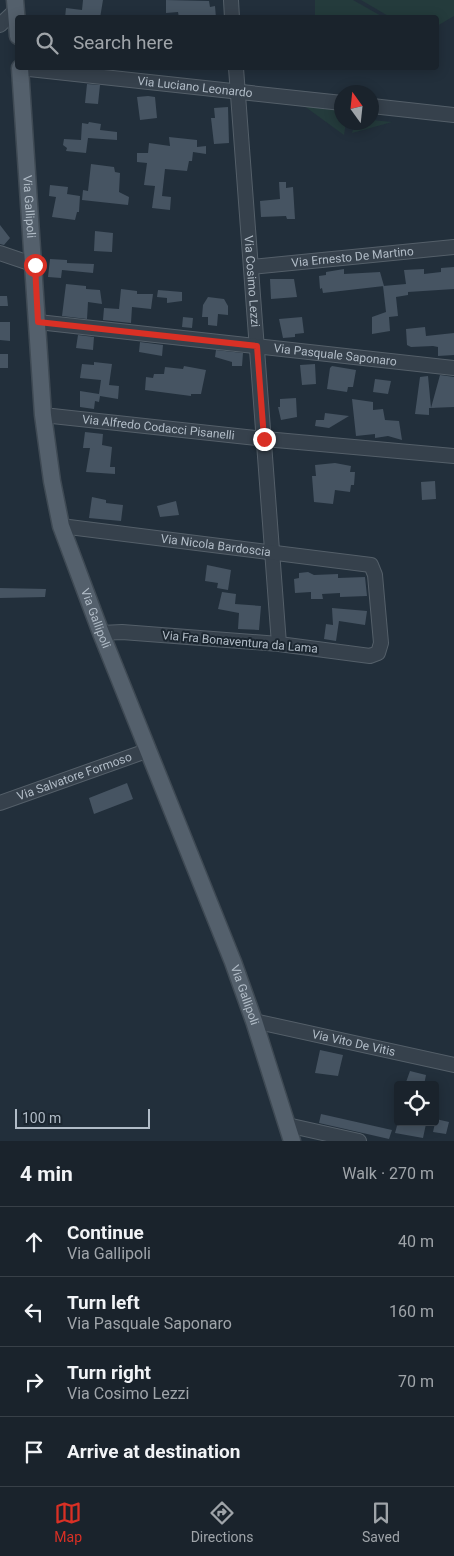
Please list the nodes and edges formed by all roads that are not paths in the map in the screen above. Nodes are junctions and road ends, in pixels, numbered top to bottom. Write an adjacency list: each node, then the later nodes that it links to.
1 (231, 0): 3 (street)
2 (15, 5): 4 (street)
3 (232, 15)
4 (0, 25)
5 (20, 70): 14 (main road, Via Gallipoli)
6 (39, 70): 8 (street, Via Luciano Leonardo)
7 (236, 70): 8 (street, Via Cosimo Lezzi)
8 (238, 91): 9 (street, Via Luciano Leonardo); 15 (street, Via Cosimo Lezzi)
9 (334, 102)
10 (379, 107): 11 (street)
11 (454, 115)
12 (454, 247): 15 (street, Via Ernesto De Martino)
13 (0, 253): 14 (street)
14 (35, 265): 16 (main road, Via Gallipoli)
15 (252, 267): 17 (street, Via Cosimo Lezzi)
16 (38, 322): 17 (street, Via Pasquale Saponaro); 19 (main road, Via Gallipoli)
17 (257, 346): 18 (street, Via Pasquale Saponaro); 20 (street, Via Cosimo Lezzi)
18 (454, 368)
19 (43, 414): 20 (street, Via Alfredo Codacci Pisanelli); 22 (main road, Via Gallipoli)
20 (264, 439): 21 (street, Via Alfredo Codacci Pisanelli); 23 (street, Via Cosimo Lezzi)
21 (454, 456)
22 (62, 526): 23 (street, Via Nicola Bardoscia); 24 (main road, Via Gallipoli)
23 (272, 552): 25 (street, Via Cosimo Lezzi); 26 (street, Via Nicola Bardoscia)
24 (101, 633): 25 (street, Via Fra Bonaventura da Lama); 27 (main road, Via Gallipoli)
25 (278, 644): 26 (street, Via Fra Bonaventura da Lama)
26 (378, 653)
27 (149, 750): 28 (street, Via Salvatore Formoso); 29 (main road, Via Gallipoli)
28 (0, 803)
29 (254, 1021): 30 (street, Via Vito De Vitis); 31 (main road, Via Gallipoli)
30 (454, 1065)
31 (287, 1125): 32 (main road, Via Gallipoli); 33 (street)
32 (292, 1141)
33 (359, 1141)

